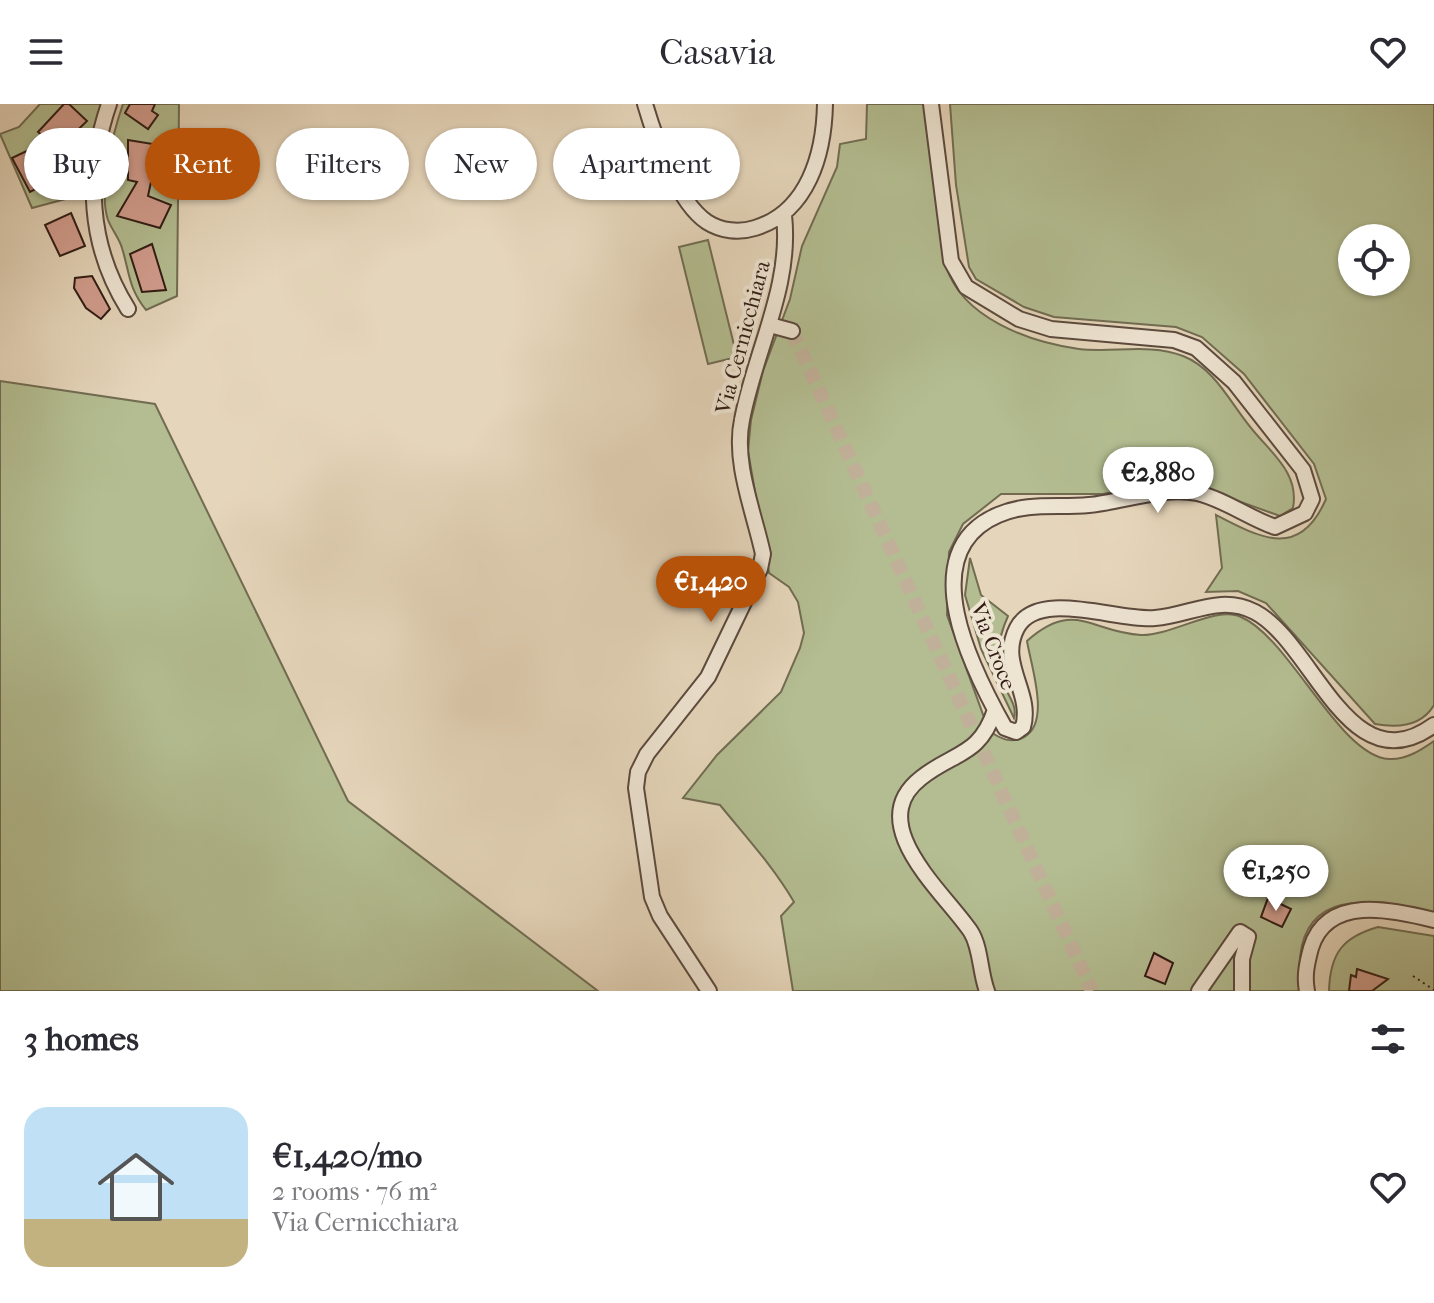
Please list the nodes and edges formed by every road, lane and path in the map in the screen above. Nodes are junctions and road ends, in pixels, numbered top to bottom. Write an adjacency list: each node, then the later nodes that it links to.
1 (109, 104): 6 (street)
2 (645, 104): 5 (street)
3 (825, 104): 5 (street)
4 (931, 104): 9 (street, Via Croce)
5 (784, 215): 7 (street, Via Cernicchiara)
6 (128, 309)
7 (770, 325): 8 (street); 16 (street, Via Cernicchiara)
8 (792, 331)
9 (995, 710): 10 (street, Via Croce); 14 (street)
10 (1434, 725)
11 (1434, 920): 13 (street)
12 (1413, 976): 15 (path)
13 (1306, 984): 20 (street)
14 (985, 985): 17 (street)
15 (1434, 990)
16 (709, 991)
17 (996, 991)
18 (1199, 991): 19 (street)
19 (1242, 991)
20 (1295, 991)

